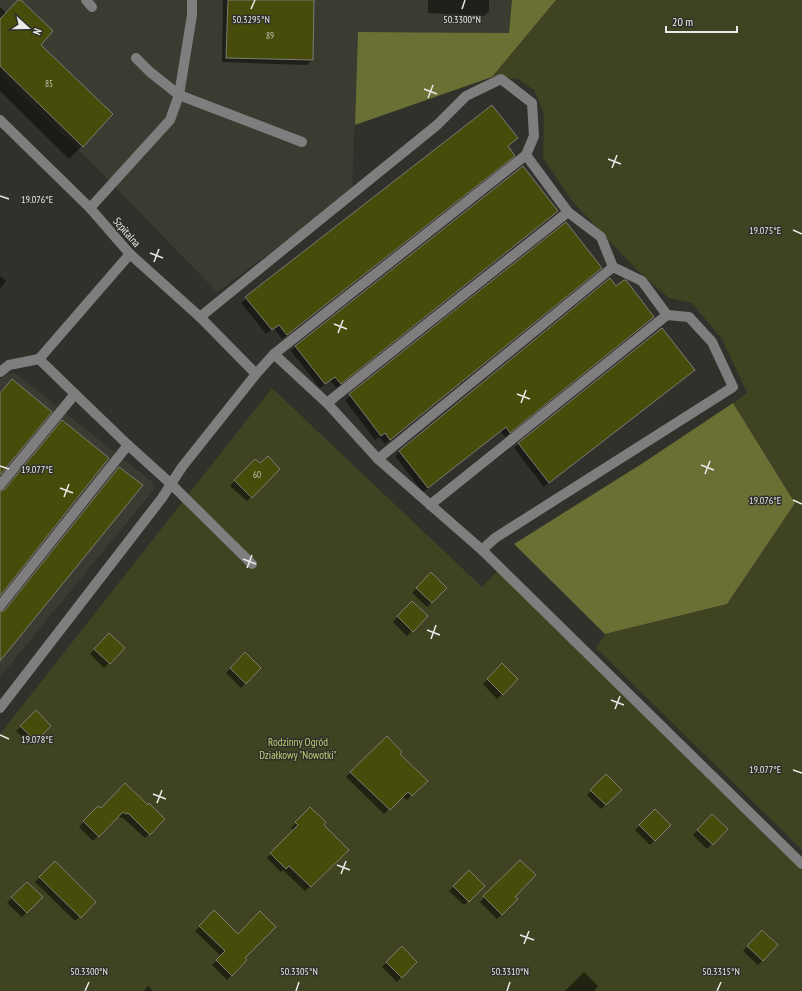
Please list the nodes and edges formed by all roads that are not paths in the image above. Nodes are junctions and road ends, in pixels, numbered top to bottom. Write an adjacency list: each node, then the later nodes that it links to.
1 (192, 0): 3 (street)
2 (136, 58): 3 (street)
3 (179, 95): 5 (street); 7 (street)
4 (0, 120): 7 (street, Szpitalna)
5 (302, 142)
6 (526, 155): 8 (street); 12 (street); 13 (street)
7 (90, 208): 9 (street, Szpitalna)
8 (568, 212): 10 (street); 18 (street)
9 (130, 254): 12 (street, Szpitalna); 14 (street)
10 (613, 267): 11 (street); 20 (street)
11 (666, 315): 23 (street); 24 (street)
12 (200, 316): 16 (street, Szpitalna)
13 (274, 354): 16 (street); 18 (street)
14 (39, 359): 15 (street); 17 (street)
15 (0, 372)
16 (256, 374): 21 (street)
17 (75, 394): 19 (street); 22 (street)
18 (327, 403): 20 (street)
19 (128, 445): 21 (street); 26 (street)
20 (378, 459): 23 (street)
21 (170, 483): 25 (street); 27 (street)
22 (0, 485)
23 (430, 505): 24 (street)
24 (482, 550): 28 (street)
25 (252, 564)
26 (0, 606)
27 (0, 708)
28 (802, 864)

